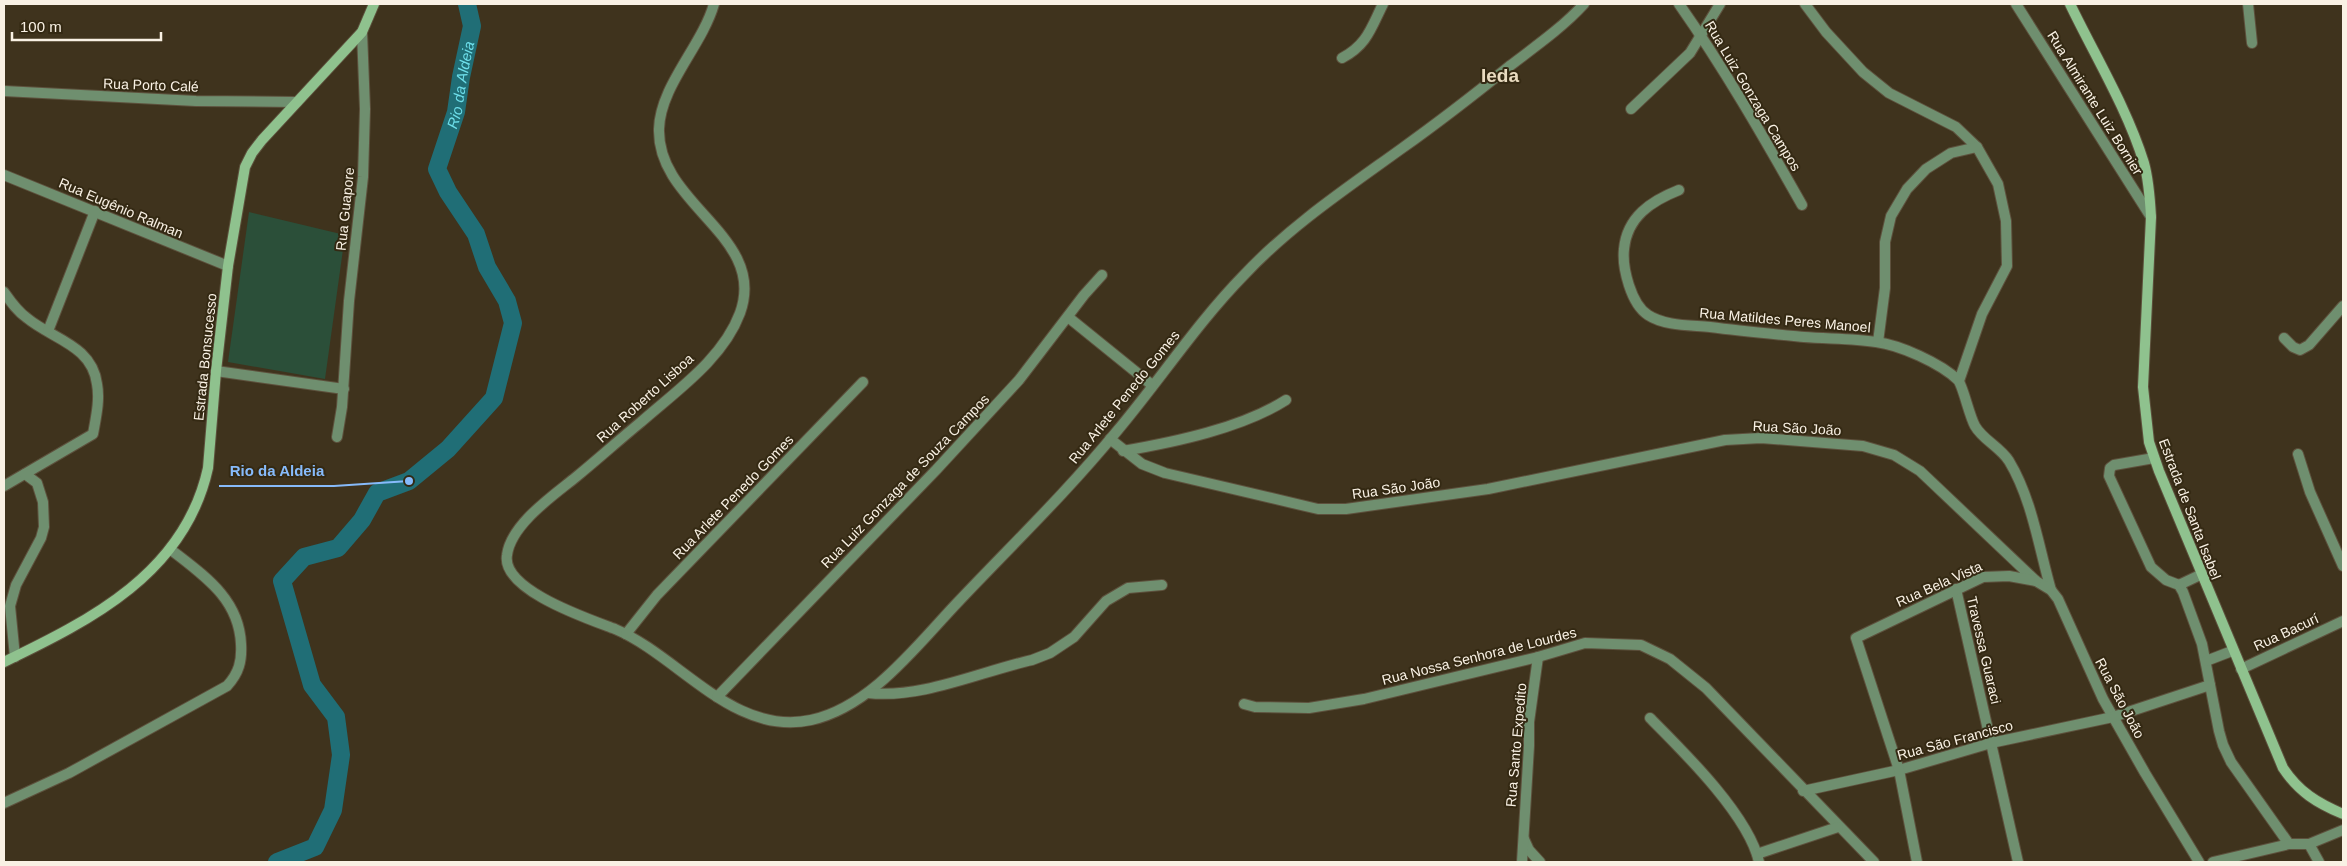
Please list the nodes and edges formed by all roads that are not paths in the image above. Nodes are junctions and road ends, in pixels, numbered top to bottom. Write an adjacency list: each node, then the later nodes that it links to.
1 (374, 4): 11 (main road, Estrada Bonsucesso)
2 (714, 4): 46 (street, Rua Roberto Lisboa)
3 (1383, 4): 14 (street)
4 (1584, 4): 35 (street, Rua Arlete Penedo Gomes)
5 (1679, 4): 12 (street, Rua Luiz Gonzaga Campos)
6 (1720, 4): 12 (street)
7 (1805, 4): 18 (street)
8 (2016, 4): 23 (street, Rua Almirante Luiz Bornier)
9 (2070, 4): 23 (main road, Estrada de Santa Isabel)
10 (2248, 4): 13 (street)
11 (362, 32): 16 (main road, Estrada Bonsucesso); 36 (street, Rua Guapore)
12 (1701, 36): 17 (street); 21 (street, Rua Luiz Gonzaga Campos)
13 (2252, 44)
14 (1342, 58)
15 (4, 91): 16 (street, Rua Porto Calé)
16 (297, 102): 24 (main road, Estrada Bonsucesso)
17 (1631, 110)
18 (1977, 147): 31 (street); 33 (street)
19 (4, 175): 22 (street, Rua Eugênio Ralman)
20 (1679, 190): 31 (street, Rua Matildes Peres Manoel)
21 (1802, 205)
22 (95, 211): 24 (street, Rua Eugênio Ralman); 29 (street)
23 (2150, 216): 42 (main road, Estrada de Santa Isabel)
24 (228, 266): 32 (main road, Estrada Bonsucesso)
25 (1102, 275): 28 (street, Rua Luiz Gonzaga de Souza Campos)
26 (4, 292): 29 (street)
27 (2343, 306): 30 (street)
28 (1068, 317): 35 (street); 64 (street, Rua Luiz Gonzaga de Souza Campos)
29 (48, 331): 43 (street)
30 (2284, 338)
31 (1878, 342): 33 (street, Rua Matildes Peres Manoel)
32 (216, 371): 36 (street); 45 (main road, Estrada Bonsucesso)
33 (1959, 381): 53 (street)
34 (863, 382): 55 (street, Rua Arlete Penedo Gomes)
35 (1152, 385): 39 (street, Rua Arlete Penedo Gomes)
36 (344, 389): 38 (street, Rua Guapore)
37 (1286, 400): 40 (street)
38 (337, 437)
39 (1110, 439): 40 (street, Rua São João); 63 (street, Rua Arlete Penedo Gomes)
40 (1123, 451): 49 (street, Rua São João)
41 (2298, 454): 47 (street)
42 (2154, 458): 48 (main road, Estrada de Santa Isabel); 51 (street)
43 (24, 474): 44 (street); 57 (street)
44 (4, 486)
45 (170, 549): 57 (main road, Estrada Bonsucesso); 71 (street)
46 (507, 554): 55 (street, Rua Arlete Penedo Gomes)
47 (2343, 566)
48 (2200, 575): 51 (street); 56 (main road, Estrada de Santa Isabel)
49 (2036, 581): 52 (street, Rua Bela Vista); 53 (street, Rua São João)
50 (1162, 585): 63 (street)
51 (2179, 585): 59 (street)
52 (1956, 589): 68 (street, Travessa Guaraci); 69 (street, Rua Bela Vista)
53 (2050, 590): 66 (street, Rua São João)
54 (2343, 621): 61 (street, Rua Bacurí)
55 (626, 634): 64 (street, Rua Arlete Penedo Gomes)
56 (2232, 651): 59 (street); 61 (main road, Estrada de Santa Isabel)
57 (15, 657): 60 (main road, Estrada Bonsucesso)
58 (1538, 657): 65 (street, Rua Nossa Senhora de Lourdes); 70 (street, Rua Nossa Senhora de Lourdes); 75 (street, Rua Santo Expedito)
59 (2206, 661): 62 (street)
60 (4, 662)
61 (2241, 669): 72 (main road, Estrada de Santa Isabel)
62 (2210, 685): 66 (street, Rua São Francisco); 76 (street)
63 (868, 693): 64 (street, Rua Arlete Penedo Gomes)
64 (717, 696)
65 (1244, 704)
66 (2113, 717): 68 (street, Rua São Francisco); 84 (street, Rua São João)
67 (1650, 718): 78 (street)
68 (1990, 743): 69 (street, Rua São Francisco); 83 (street, Travessa Guaraci)
69 (1898, 770): 70 (street, Rua São Francisco); 82 (street)
70 (1804, 791): 73 (street, Rua Nossa Senhora de Lourdes)
71 (4, 803)
72 (2343, 814)
73 (1838, 827): 78 (street); 81 (street, Rua Nossa Senhora de Lourdes)
74 (2343, 830): 77 (street)
75 (1522, 835): 79 (street, Rua Santo Expedito); 80 (street)
76 (2289, 844): 77 (street); 85 (street)
77 (2309, 844): 86 (street)
78 (1758, 858)
79 (1522, 862)
80 (1540, 862)
81 (1874, 862)
82 (1917, 862)
83 (2018, 862)
84 (2199, 862)
85 (2213, 862)
86 (2319, 862)

